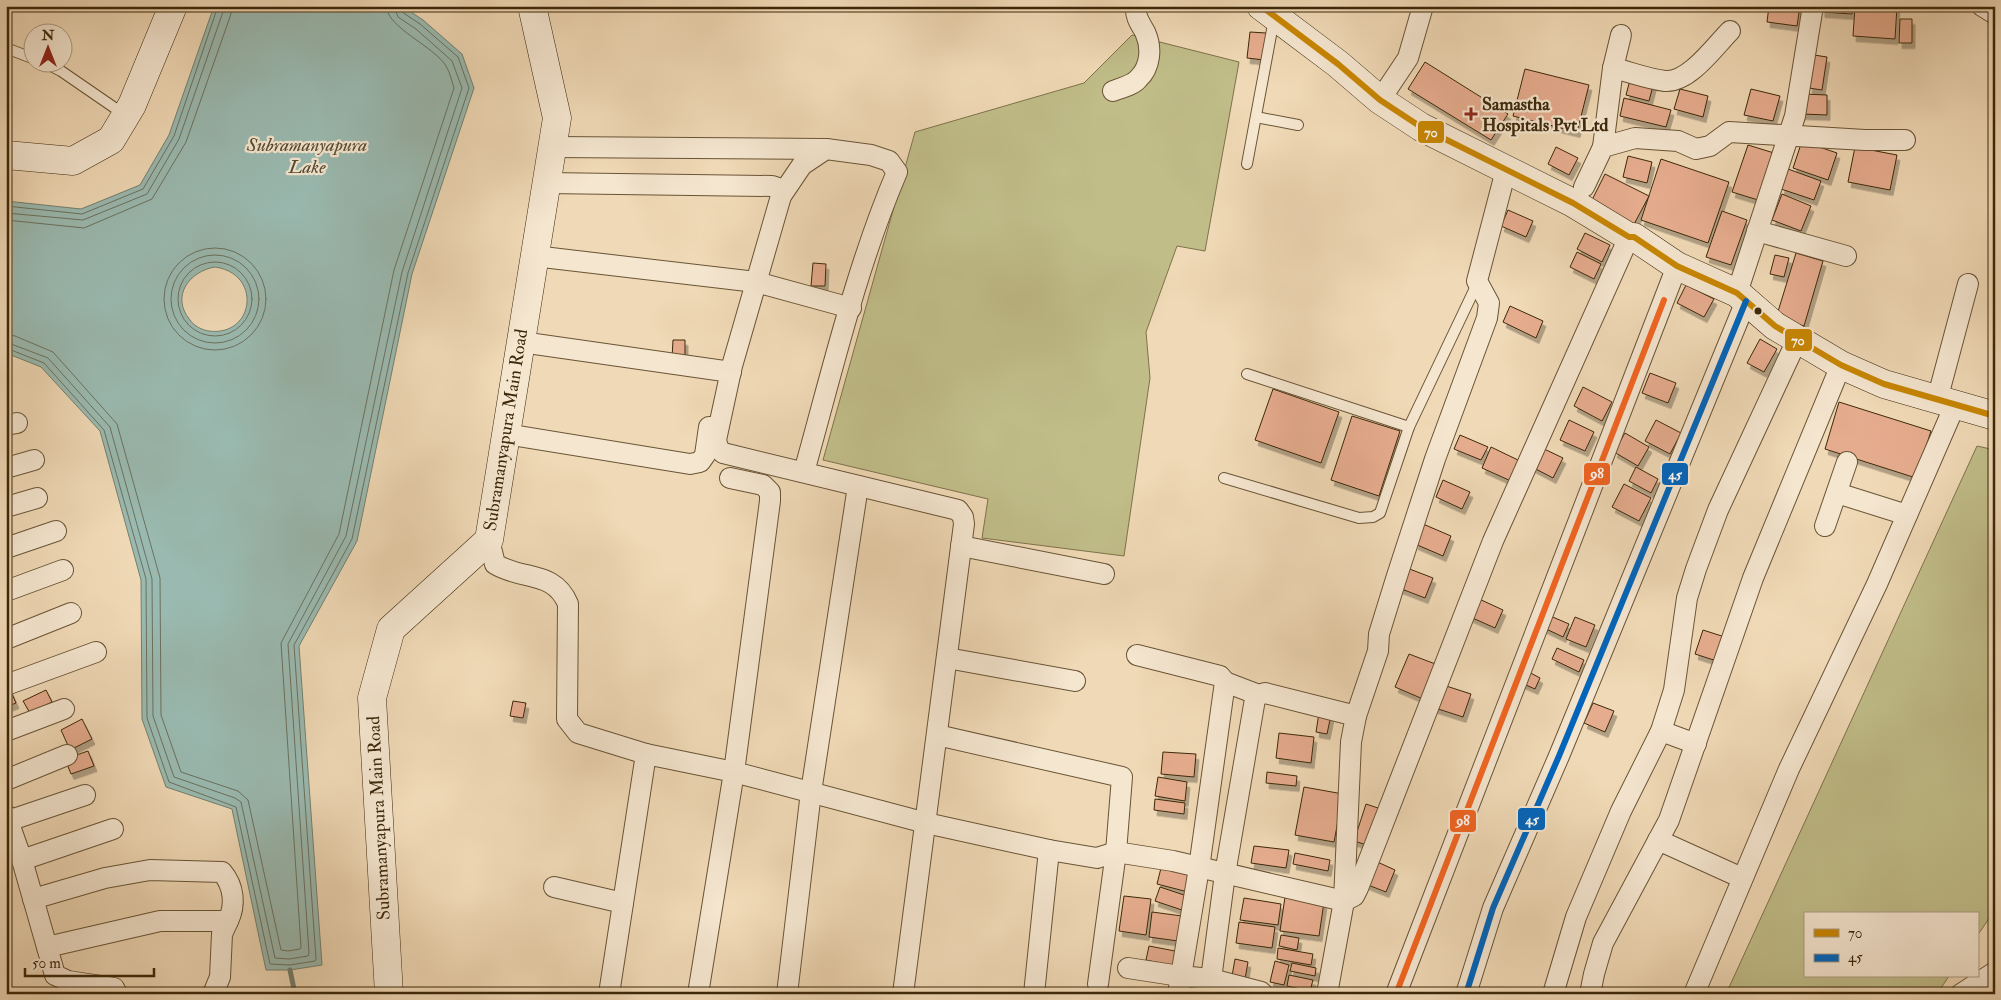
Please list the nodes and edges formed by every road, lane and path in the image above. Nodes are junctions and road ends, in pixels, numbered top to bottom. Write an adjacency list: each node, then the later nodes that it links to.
1 (173, 6): 17 (street)
2 (532, 6): 22 (street, Subramanyapura Main Road)
3 (1136, 6): 15 (street)
4 (1423, 6): 16 (street)
5 (1812, 6): 20 (street)
6 (1982, 6): 8 (street)
7 (1268, 11): 16 (street); 18 (lane)
8 (1995, 14)
9 (1730, 31): 13 (street)
10 (1621, 35): 13 (street)
11 (6, 48): 12 (lane)
12 (22, 54)
13 (1613, 68): 23 (street)
14 (61, 72): 17 (lane)
15 (1113, 91)
16 (1380, 100): 27 (street)
17 (126, 116): 25 (street)
18 (1256, 117): 19 (lane); 26 (lane)
19 (1298, 125)
20 (1789, 137): 21 (street); 23 (street); 31 (street)
21 (1905, 140)
22 (552, 147): 24 (street); 28 (street, Subramanyapura Main Road)
23 (1603, 147): 29 (street)
24 (826, 149): 30 (street); 40 (street)
25 (6, 155)
26 (1248, 164)
27 (1506, 170): 32 (street); 37 (street)
28 (546, 183): 30 (street); 33 (street, Subramanyapura Main Road)
29 (1584, 187)
30 (781, 196): 36 (street)
31 (1757, 231): 34 (street); 39 (street)
32 (1629, 237): 35 (street); 102 (street)
33 (534, 256): 36 (street); 42 (street, Subramanyapura Main Road)
34 (1846, 256)
35 (1677, 266): 39 (street); 121 (street)
36 (756, 282): 40 (street); 44 (street)
37 (1477, 284): 48 (lane); 79 (street)
38 (1968, 284): 46 (street)
39 (1741, 297): 41 (street); 122 (street)
40 (851, 308): 53 (street)
41 (1797, 340): 43 (street); 81 (street)
42 (521, 342): 44 (street); 49 (street, Subramanyapura Main Road)
43 (1841, 365): 46 (street); 83 (street)
44 (724, 371): 49 (street); 53 (street)
45 (1247, 374): 48 (lane)
46 (1946, 403): 47 (street); 60 (street)
47 (1995, 416)
48 (1409, 427): 55 (lane)
49 (506, 434): 63 (street, Subramanyapura Main Road)
50 (34, 460): 52 (street)
51 (1847, 462): 57 (street)
52 (6, 468)
53 (804, 472): 56 (street)
54 (730, 478): 86 (street)
55 (1224, 478)
56 (858, 486): 64 (street); 88 (street)
57 (1838, 493): 60 (street); 61 (street)
58 (37, 498): 59 (street)
59 (6, 507)
60 (1907, 516): 99 (street)
61 (1825, 526)
62 (56, 531): 65 (street)
63 (489, 540): 84 (street); 113 (street, Subramanyapura Main Road)
64 (961, 546): 67 (street); 73 (street)
65 (6, 548)
66 (63, 570): 68 (street)
67 (1104, 574)
68 (6, 591)
69 (71, 614): 70 (street)
70 (6, 640)
71 (96, 652): 76 (street)
72 (1137, 655): 75 (street)
73 (947, 658): 74 (street); 82 (street)
74 (1075, 681)
75 (1225, 682): 77 (street); 97 (street)
76 (6, 685)
77 (1259, 695): 79 (street); 98 (street)
78 (64, 709): 80 (street)
79 (1356, 716): 102 (street)
80 (6, 731)
81 (1660, 731): 83 (street); 123 (street)
82 (937, 735): 91 (street); 95 (street)
83 (1696, 744): 93 (street)
84 (646, 754): 86 (street); 103 (street)
85 (67, 755): 87 (street)
86 (734, 772): 88 (street); 115 (street)
87 (6, 780)
88 (811, 792): 91 (street); 116 (street)
89 (85, 795): 90 (street)
90 (7, 818): 96 (street)
91 (926, 823): 94 (street); 117 (street)
92 (113, 829): 96 (street)
93 (1658, 840): 99 (street); 124 (street)
94 (1049, 850): 95 (street); 118 (street)
95 (1116, 852): 97 (street); 108 (street)
96 (22, 860): 101 (street)
97 (1199, 868): 98 (street); 109 (street)
98 (1225, 874): 102 (street); 110 (street)
99 (1742, 878): 125 (street)
100 (554, 887): 103 (street)
101 (33, 899): 104 (street); 105 (street)
102 (1344, 901): 120 (street)
103 (623, 903): 114 (street)
104 (228, 921): 105 (street); 112 (street)
105 (47, 947): 111 (street)
106 (1128, 968): 109 (street)
107 (1995, 972): 126 (street)
108 (1098, 984)
109 (1179, 985): 110 (street)
110 (1210, 986): 119 (street)
111 (119, 993)
112 (213, 994)
113 (389, 994)
114 (609, 994)
115 (698, 994)
116 (787, 994)
117 (903, 994)
118 (1034, 994)
119 (1264, 994)
120 (1326, 994)
121 (1396, 994)
122 (1466, 994)
123 (1553, 994)
124 (1590, 994)
125 (1694, 994)
126 (1961, 994)

